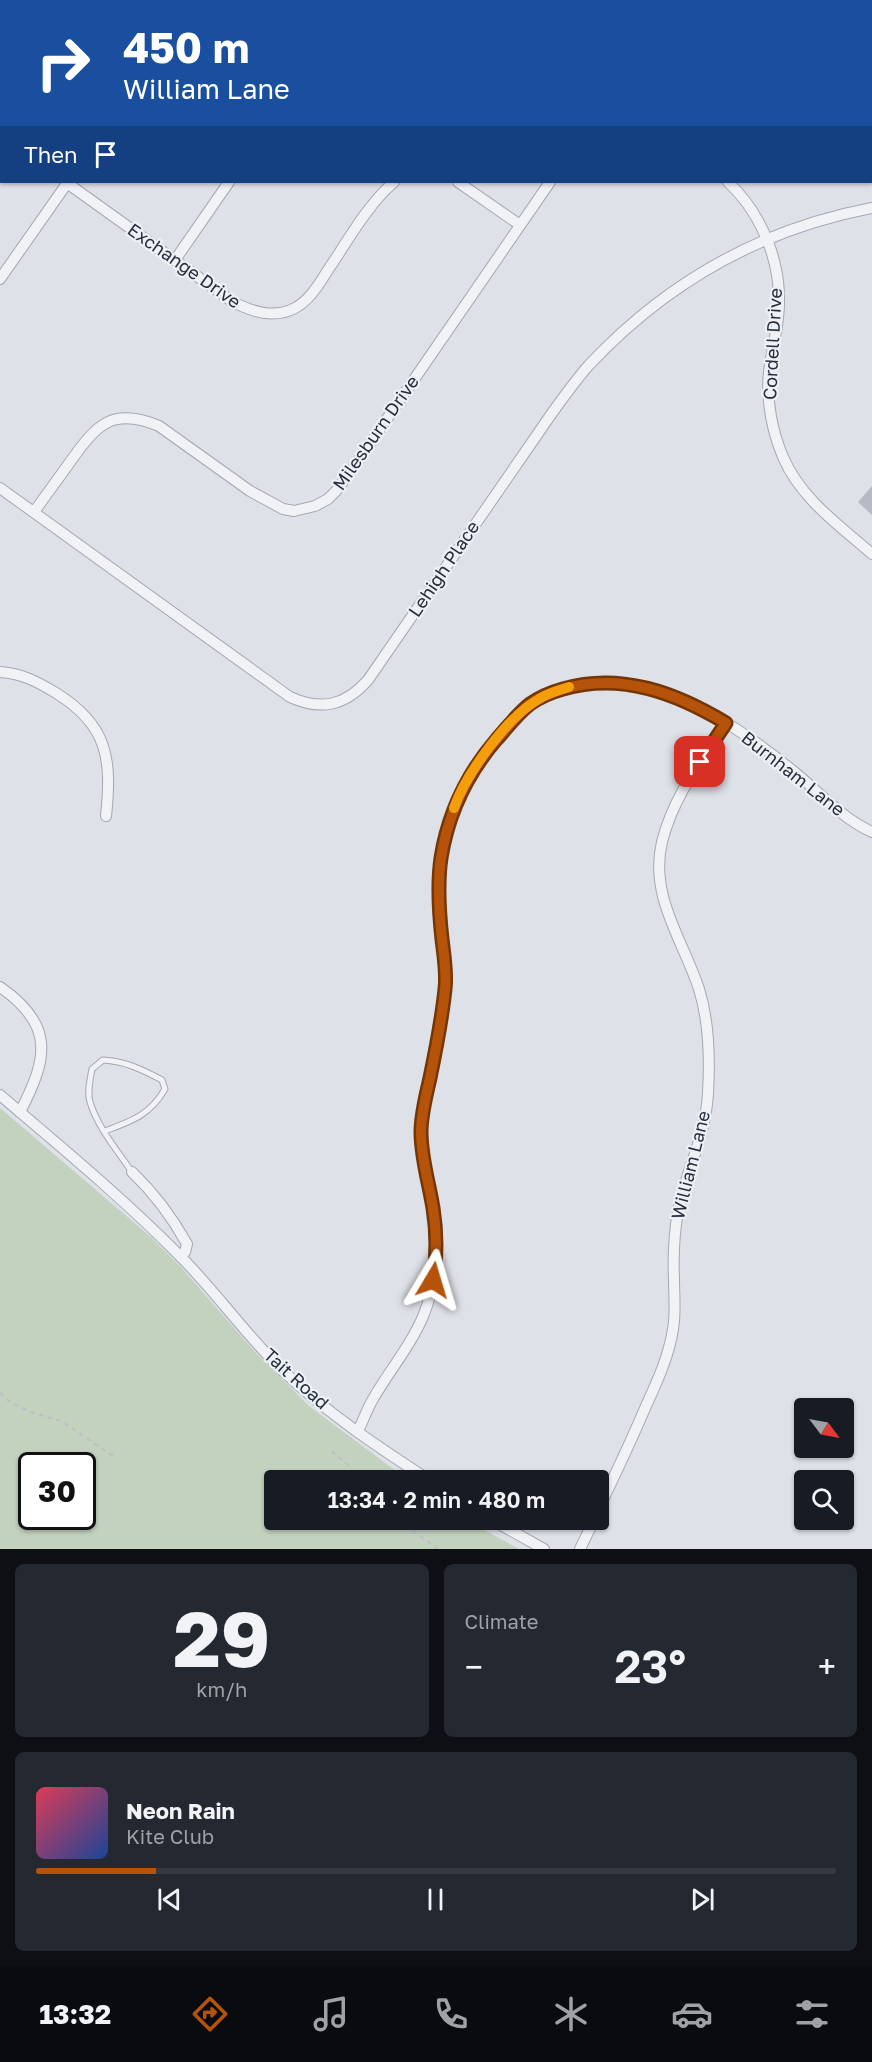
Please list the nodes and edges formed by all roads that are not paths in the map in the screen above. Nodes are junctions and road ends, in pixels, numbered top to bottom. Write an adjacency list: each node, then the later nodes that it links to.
1 (66, 183): 12 (street)
2 (68, 183): 11 (street, Exchange Drive)
3 (228, 183): 11 (street)
4 (393, 183): 11 (street, Exchange Drive)
5 (459, 183): 9 (street)
6 (549, 183): 9 (street, Milesburn Drive)
7 (729, 183): 10 (street, Cordell Drive)
8 (872, 208): 10 (street, Lehigh Place)
9 (520, 225): 14 (street, Milesburn Drive)
10 (767, 238): 14 (street, Lehigh Place); 15 (street, Cordell Drive)
11 (175, 260)
12 (0, 279)
13 (0, 488): 14 (street, Lehigh Place)
14 (34, 512)
15 (872, 554)
16 (0, 672): 18 (street)
17 (726, 723): 19 (street, Burnham Lane); 26 (street, Burnham Lane); 28 (street, William Lane)
18 (106, 816)
19 (872, 832)
20 (0, 987): 22 (street)
21 (0, 1095): 22 (street, Tait Road)
22 (20, 1112): 25 (street, Tait Road)
23 (105, 1131): 23 (lane); 24 (lane)
24 (132, 1172): 25 (street)
25 (182, 1257): 26 (street, Tait Road)
26 (358, 1431): 27 (street, Tait Road)
27 (415, 1470)
28 (609, 1486)
29 (510, 1530): 31 (street)
30 (589, 1530): 32 (street)
31 (544, 1549)
32 (580, 1549)

